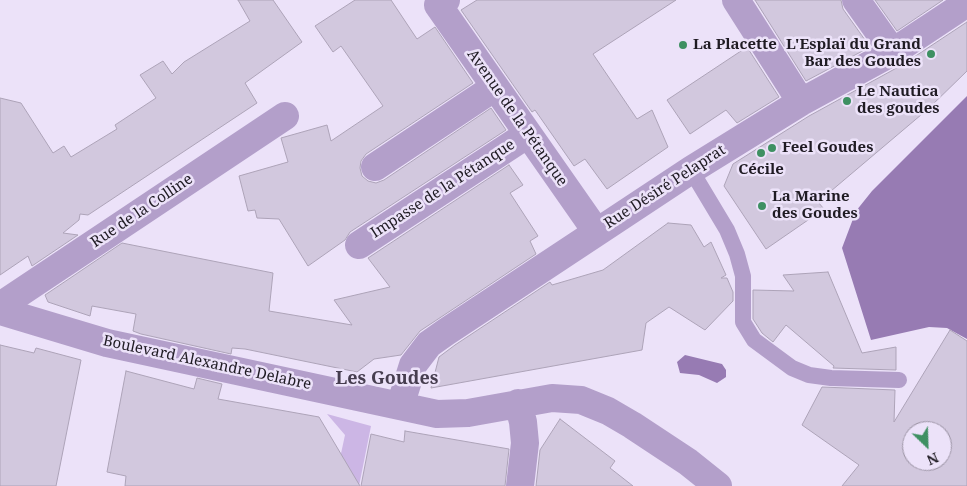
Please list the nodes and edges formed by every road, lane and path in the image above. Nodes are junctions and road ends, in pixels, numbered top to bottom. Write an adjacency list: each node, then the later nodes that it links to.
1 (736, 0): 7 (street)
2 (856, 0): 5 (street)
3 (442, 2): 6 (street, Avenue de la Pétanque)
4 (964, 3): 5 (street, Rue Désiré Pelaprat)
5 (893, 52): 7 (street, Rue Désiré Pelaprat)
6 (496, 87): 9 (street, Avenue de la Pétanque); 10 (street)
7 (801, 102): 11 (street, Rue Désiré Pelaprat)
8 (285, 116): 14 (street, Rue de la Colline)
9 (528, 134): 12 (street, Avenue de la Pétanque); 13 (street, Impasse de la Pétanque)
10 (374, 167)
11 (691, 170): 12 (street, Rue Désiré Pelaprat); 16 (lane)
12 (596, 231): 18 (street, Rue Désiré Pelaprat)
13 (359, 245)
14 (0, 306)
15 (0, 311): 18 (street, Boulevard Alexandre Delabre)
16 (898, 380)
17 (518, 403): 18 (street, Boulevard Alexandre Delabre); 19 (street); 20 (street, Boulevard Alexandre Delabre)
18 (400, 406)
19 (520, 486)
20 (718, 486)

